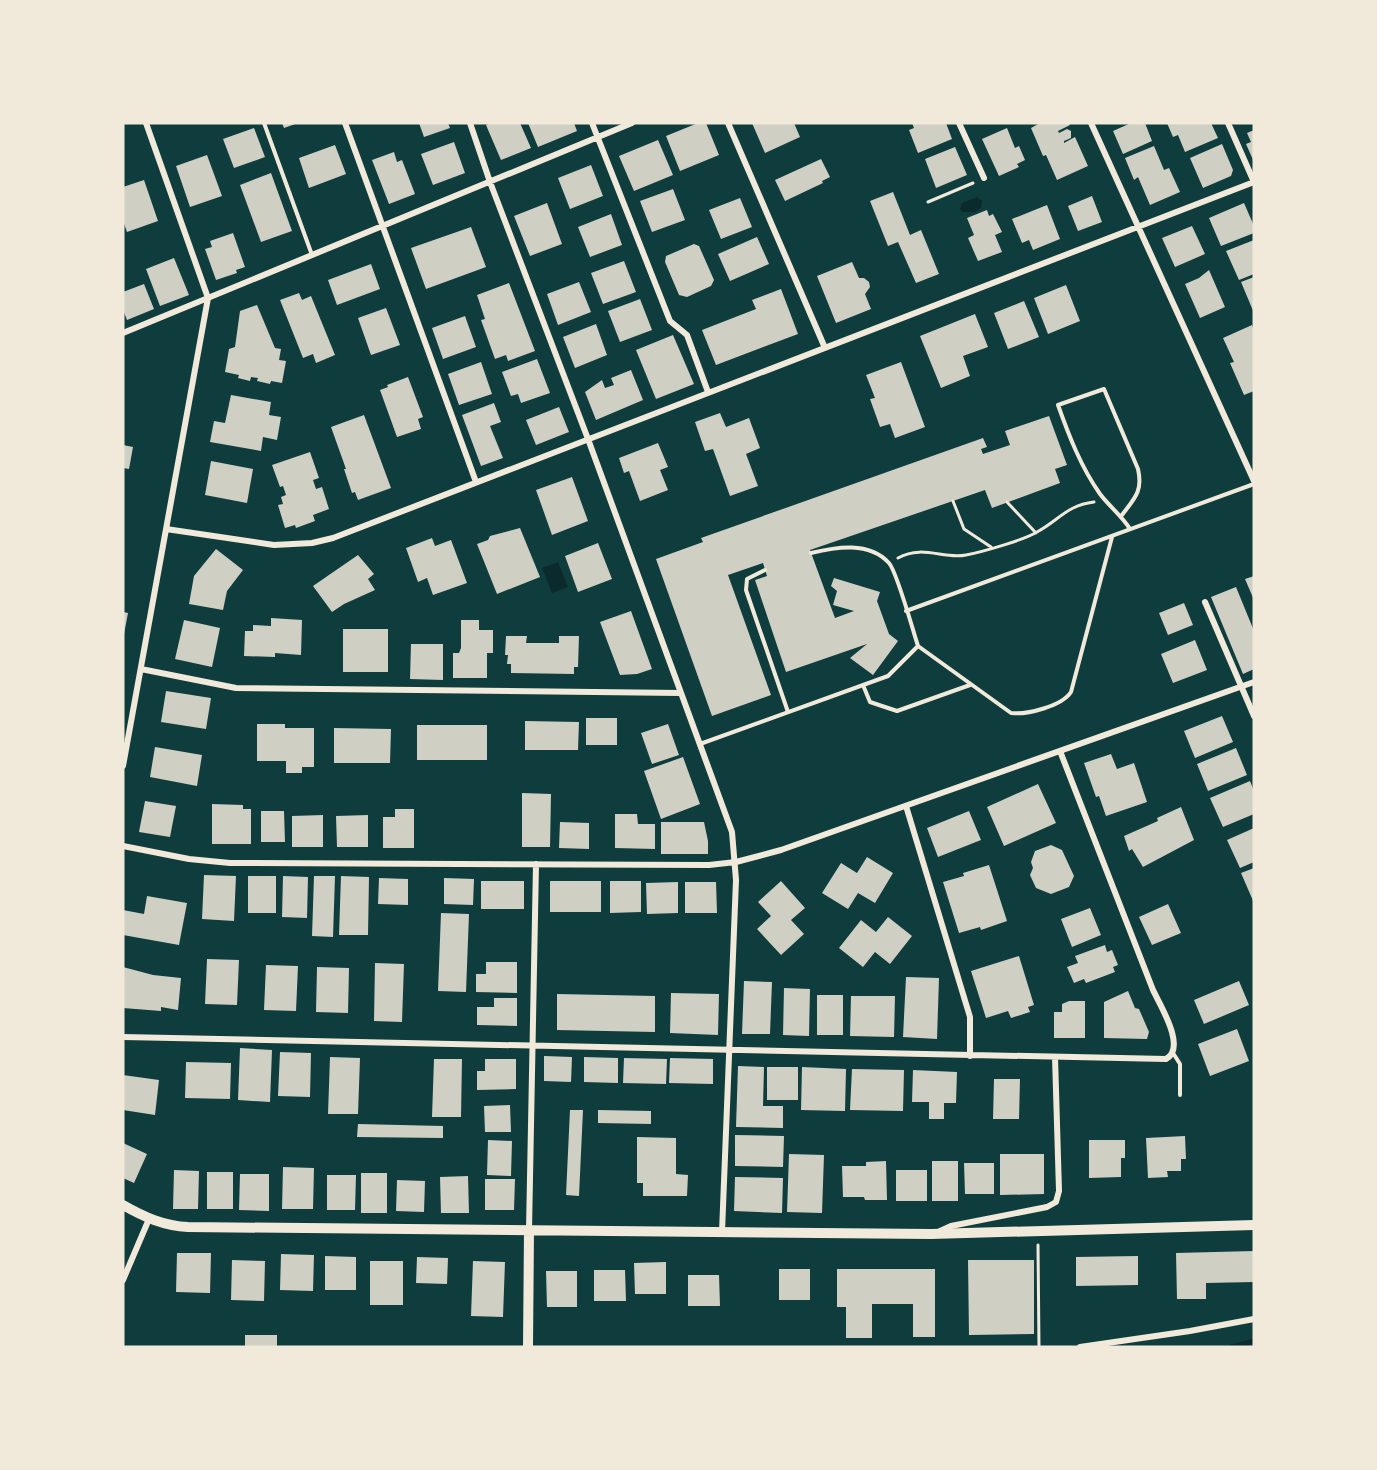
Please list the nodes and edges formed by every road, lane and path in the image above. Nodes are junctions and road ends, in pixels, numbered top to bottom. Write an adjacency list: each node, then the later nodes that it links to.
1 (146, 123): 19 (street)
2 (264, 123): 18 (lane)
3 (345, 123): 16 (street)
4 (470, 123): 13 (street)
5 (592, 123): 11 (street)
6 (632, 123): 11 (street)
7 (728, 123): 21 (street)
8 (959, 123): 12 (street)
9 (1091, 123): 17 (street)
10 (1228, 123): 14 (street)
11 (597, 137): 13 (street); 22 (street)
12 (984, 178): 15 (path)
13 (490, 182): 16 (street); 23 (street)
14 (1254, 182): 17 (street)
15 (928, 202)
16 (383, 226): 18 (street); 24 (street)
17 (1138, 227): 21 (street); 25 (street)
18 (312, 255): 19 (street)
19 (208, 298): 20 (street); 30 (street)
20 (123, 333)
21 (825, 348): 22 (street)
22 (708, 392): 23 (street)
23 (588, 439): 24 (street); 46 (street)
24 (476, 482): 30 (street)
25 (1254, 482): 31 (lane)
26 (953, 501): 34 (path)
27 (1007, 502): 32 (path)
28 (1107, 502): 29 (lane); 29 (lane); 32 (path)
29 (1122, 515): 31 (lane)
30 (166, 529): 41 (street)
31 (1130, 529): 33 (lane)
32 (1036, 533): 34 (path)
33 (1112, 536): 39 (lane); 44 (lane)
34 (991, 547): 36 (path)
35 (811, 553): 36 (lane)
36 (891, 565): 39 (lane)
37 (765, 570): 47 (lane)
38 (1205, 602): 45 (street)
39 (906, 611): 40 (lane)
40 (918, 646): 43 (lane); 44 (lane)
41 (141, 669): 46 (street); 51 (street)
42 (1254, 682): 45 (street)
43 (863, 685): 44 (lane); 47 (lane)
44 (971, 685)
45 (1241, 687): 48 (street); 50 (street)
46 (681, 693): 49 (street)
47 (788, 712): 49 (lane)
48 (1254, 716)
49 (700, 744): 54 (street)
50 (1060, 751): 52 (street); 59 (street)
51 (123, 766)
52 (906, 806): 54 (street); 60 (street)
53 (123, 846): 55 (street)
54 (736, 862): 55 (street); 58 (street)
55 (536, 864): 57 (street)
56 (123, 1037): 57 (street)
57 (533, 1046): 58 (street); 67 (street)
58 (730, 1050): 60 (street); 68 (street)
59 (1173, 1053): 61 (street); 62 (lane)
60 (970, 1056): 61 (street)
61 (1055, 1057): 64 (street)
62 (1180, 1095)
63 (123, 1204): 65 (street)
64 (993, 1218): 69 (street); 70 (street)
65 (149, 1219): 67 (street); 72 (street)
66 (1254, 1225): 69 (street)
67 (529, 1230): 68 (street); 74 (street)
68 (722, 1233): 70 (street)
69 (989, 1233): 70 (street)
70 (931, 1234)
71 (1038, 1245): 75 (path)
72 (123, 1280)
73 (1254, 1319): 76 (street)
74 (528, 1347)
75 (1038, 1347)
76 (1080, 1347)

